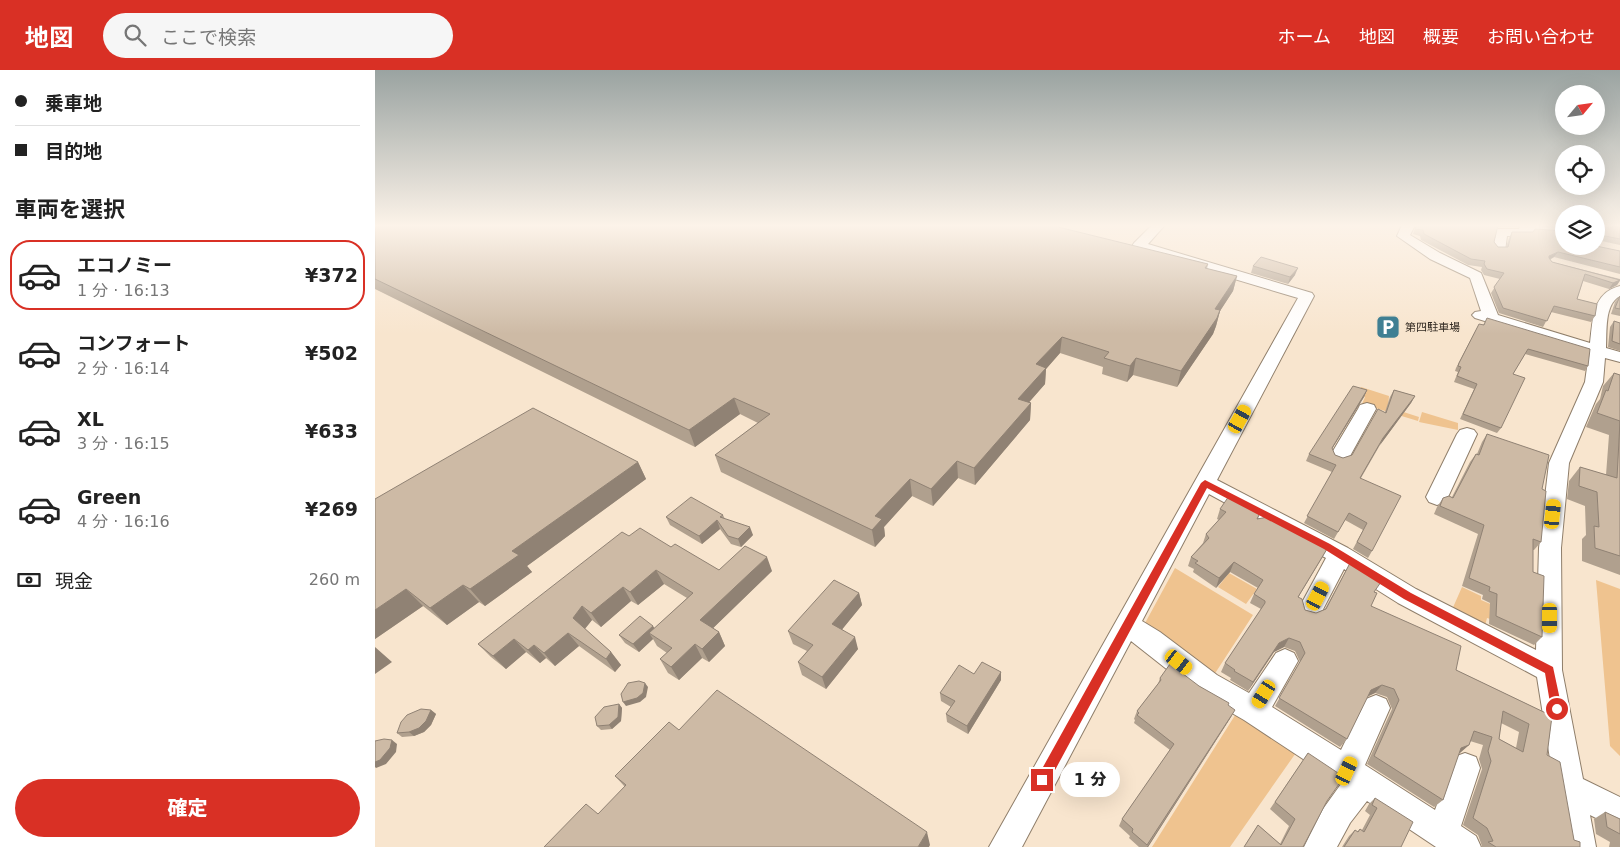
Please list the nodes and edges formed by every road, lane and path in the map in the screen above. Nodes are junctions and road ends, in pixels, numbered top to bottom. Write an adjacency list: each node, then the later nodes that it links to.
1 (1190, 261): 9 (street)
2 (1446, 261): 4 (street)
3 (1617, 282): 4 (street)
4 (1599, 351): 5 (street); 15 (street)
5 (1620, 357)
6 (1367, 409): 8 (street)
7 (1467, 434): 10 (street)
8 (1340, 456)
9 (1205, 483): 11 (street); 13 (street)
10 (1437, 497)
11 (1340, 554): 12 (street); 15 (street)
12 (1310, 610)
13 (1128, 626): 17 (street); 23 (street)
14 (1285, 661): 17 (street)
15 (1549, 670): 20 (street)
16 (1376, 708): 19 (street)
17 (1254, 711): 19 (street)
18 (1465, 768): 22 (street)
19 (1356, 777): 22 (street); 24 (street)
20 (1571, 789): 21 (street); 25 (street)
21 (1620, 814)
22 (1454, 840)
23 (1005, 847)
24 (1320, 847)
25 (1580, 847)

